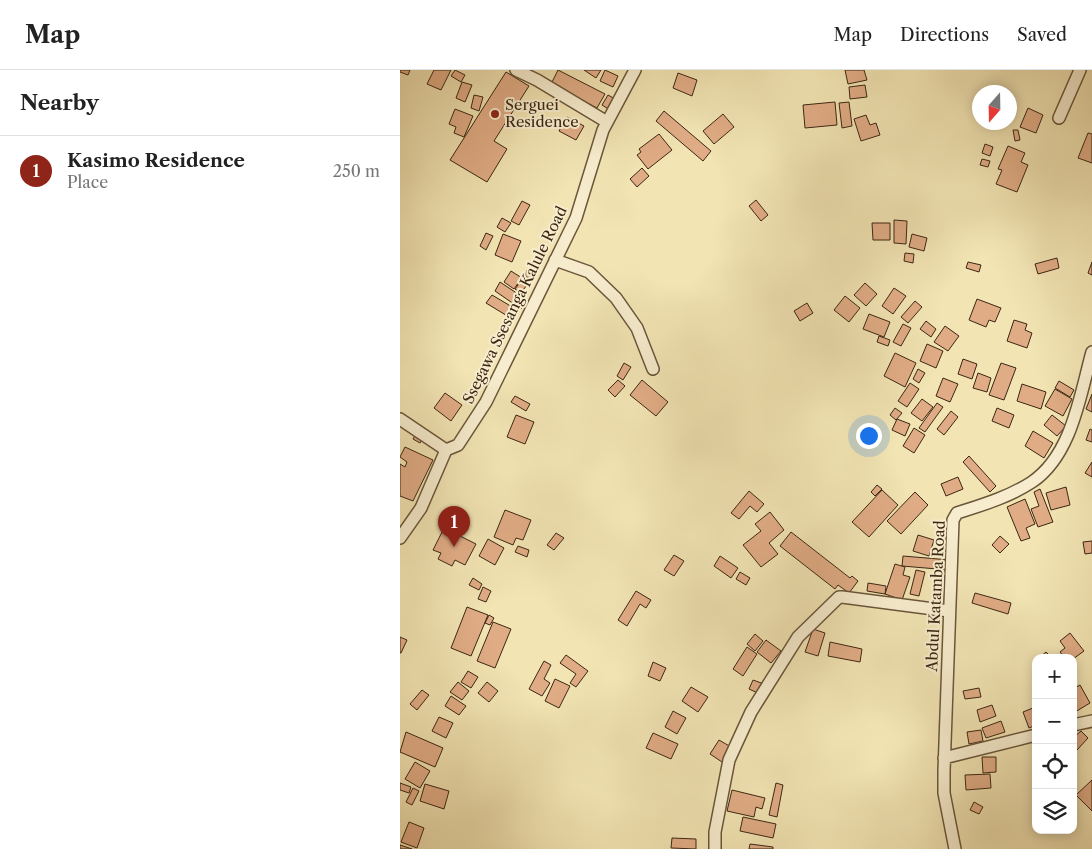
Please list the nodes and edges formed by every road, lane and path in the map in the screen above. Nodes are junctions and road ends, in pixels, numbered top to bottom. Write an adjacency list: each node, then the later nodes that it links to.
1 (516, 70): 5 (street)
2 (636, 70): 5 (street, Ssegawa Ssesanga Kalule Road)
3 (1080, 70): 4 (street)
4 (1059, 118)
5 (607, 122): 6 (street, Ssegawa Ssesanga Kalule Road)
6 (555, 260): 8 (street); 10 (street, Ssegawa Ssesanga Kalule Road)
7 (1092, 352): 12 (street, Abdul Katamba Road)
8 (653, 369)
9 (400, 419): 10 (street)
10 (446, 450): 11 (street, Ssegawa Ssesanga Kalule Road)
11 (400, 538)
12 (949, 611): 16 (street, Abdul Katamba Road); 17 (street)
13 (1092, 721): 14 (street)
14 (1077, 725)
15 (1032, 736): 16 (street)
16 (944, 758): 18 (street, Abdul Katamba Road)
17 (715, 849)
18 (955, 849)

